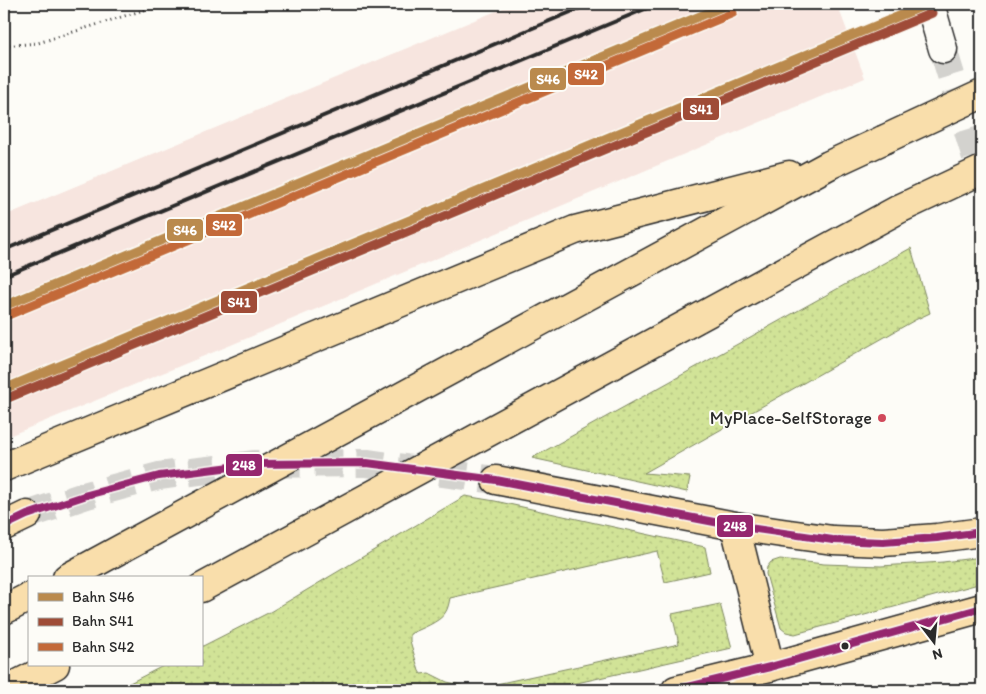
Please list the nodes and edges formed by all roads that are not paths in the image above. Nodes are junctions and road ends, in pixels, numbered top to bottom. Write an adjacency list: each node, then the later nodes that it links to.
1 (930, 4): 2 (street)
2 (943, 49)
3 (982, 94): 4 (main road, bridge)
4 (829, 165): 6 (main road); 10 (main road)
5 (982, 170): 11 (main road, bridge)
6 (4, 467)
7 (496, 480): 8 (main road)
8 (735, 526): 9 (main road); 16 (main road)
9 (982, 532)
10 (71, 576)
11 (202, 587)
12 (28, 598): 14 (main road)
13 (982, 608): 16 (main road)
14 (4, 610)
15 (53, 666): 17 (main road)
16 (770, 667): 18 (main road)
17 (6, 690)
18 (676, 690)

